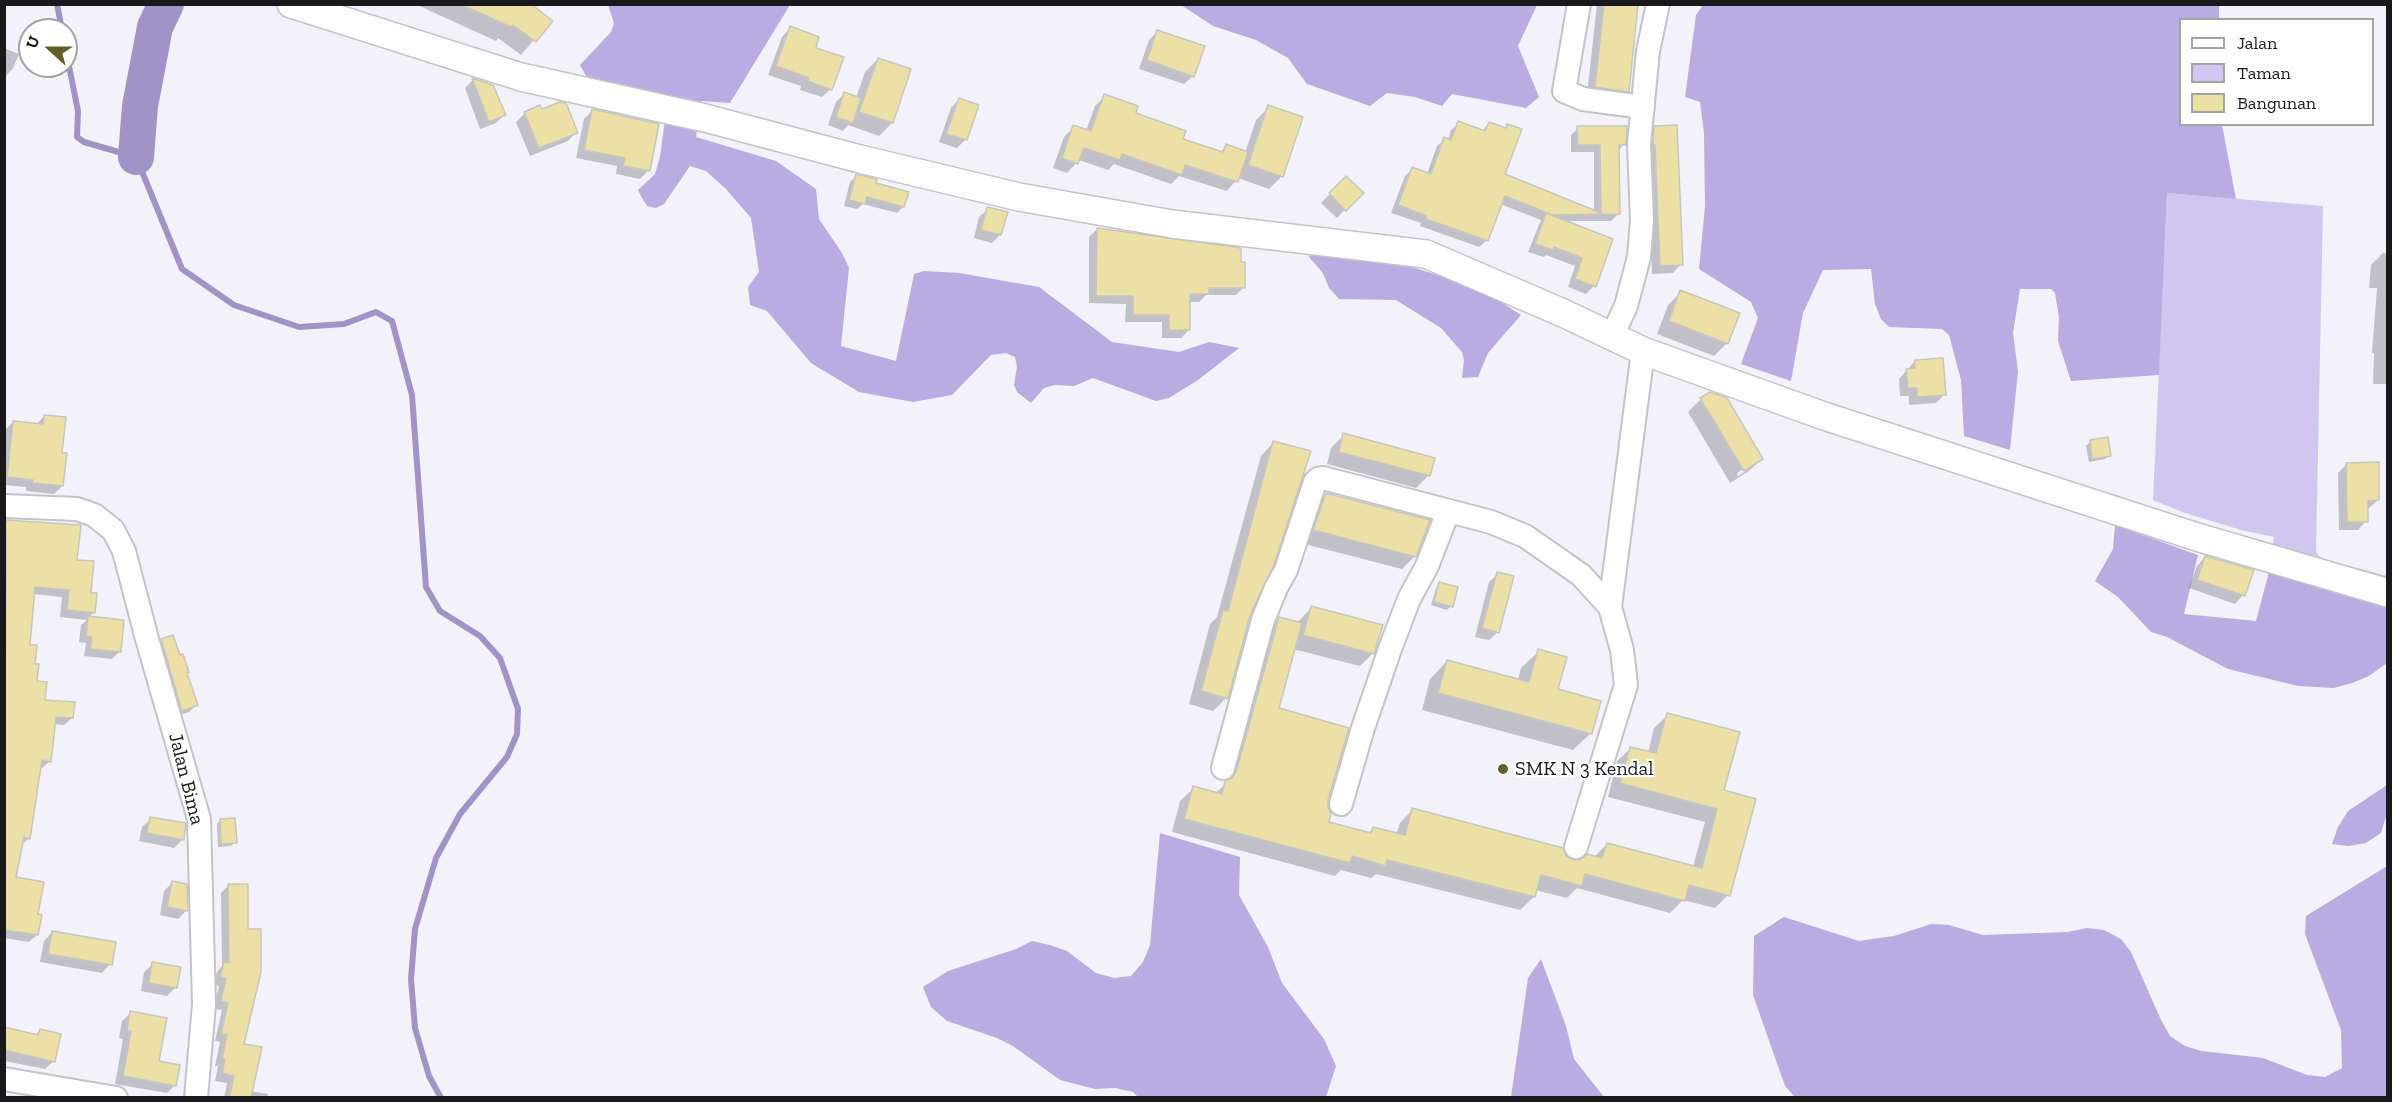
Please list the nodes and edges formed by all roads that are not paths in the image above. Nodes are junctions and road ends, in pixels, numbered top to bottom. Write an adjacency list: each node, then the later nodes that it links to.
1 (291, 4): 5 (main road)
2 (1579, 4): 4 (street)
3 (1658, 4): 4 (street)
4 (1643, 107): 5 (street)
5 (1612, 336): 6 (main road)
6 (1643, 351): 9 (main road); 10 (street)
7 (4, 506): 16 (street, Jalan Bima)
8 (1448, 512): 10 (street); 11 (street); 12 (street)
9 (2388, 593)
10 (1610, 607): 13 (street)
11 (1223, 768)
12 (1341, 804)
13 (1576, 847)
14 (4, 1079): 15 (street)
15 (116, 1098)
16 (196, 1098)

